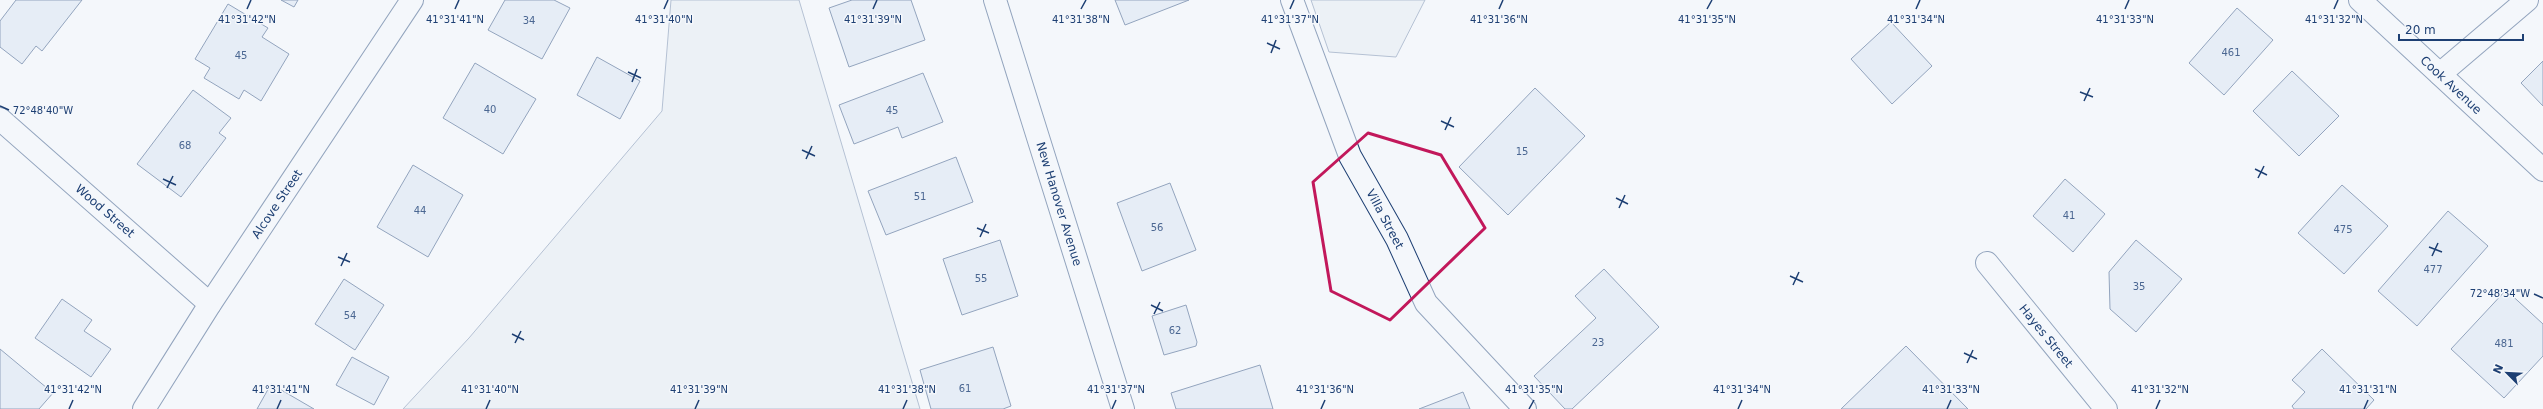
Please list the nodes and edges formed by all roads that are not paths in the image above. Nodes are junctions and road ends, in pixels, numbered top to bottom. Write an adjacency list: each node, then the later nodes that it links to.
1 (412, 0): 10 (street, Alcove Street)
2 (995, 0): 12 (street, New Hanover Avenue)
3 (1292, 0): 13 (street, Villa Street)
4 (2360, 0): 6 (street, Cook Avenue)
5 (2527, 0): 6 (street)
6 (2440, 74): 8 (street, Cook Avenue)
7 (0, 118): 10 (street, Wood Street)
8 (2543, 170)
9 (1987, 263): 14 (street, Hayes Street)
10 (210, 304): 11 (street, Alcove Street)
11 (144, 409)
12 (1123, 409)
13 (1525, 409)
14 (2106, 409)

